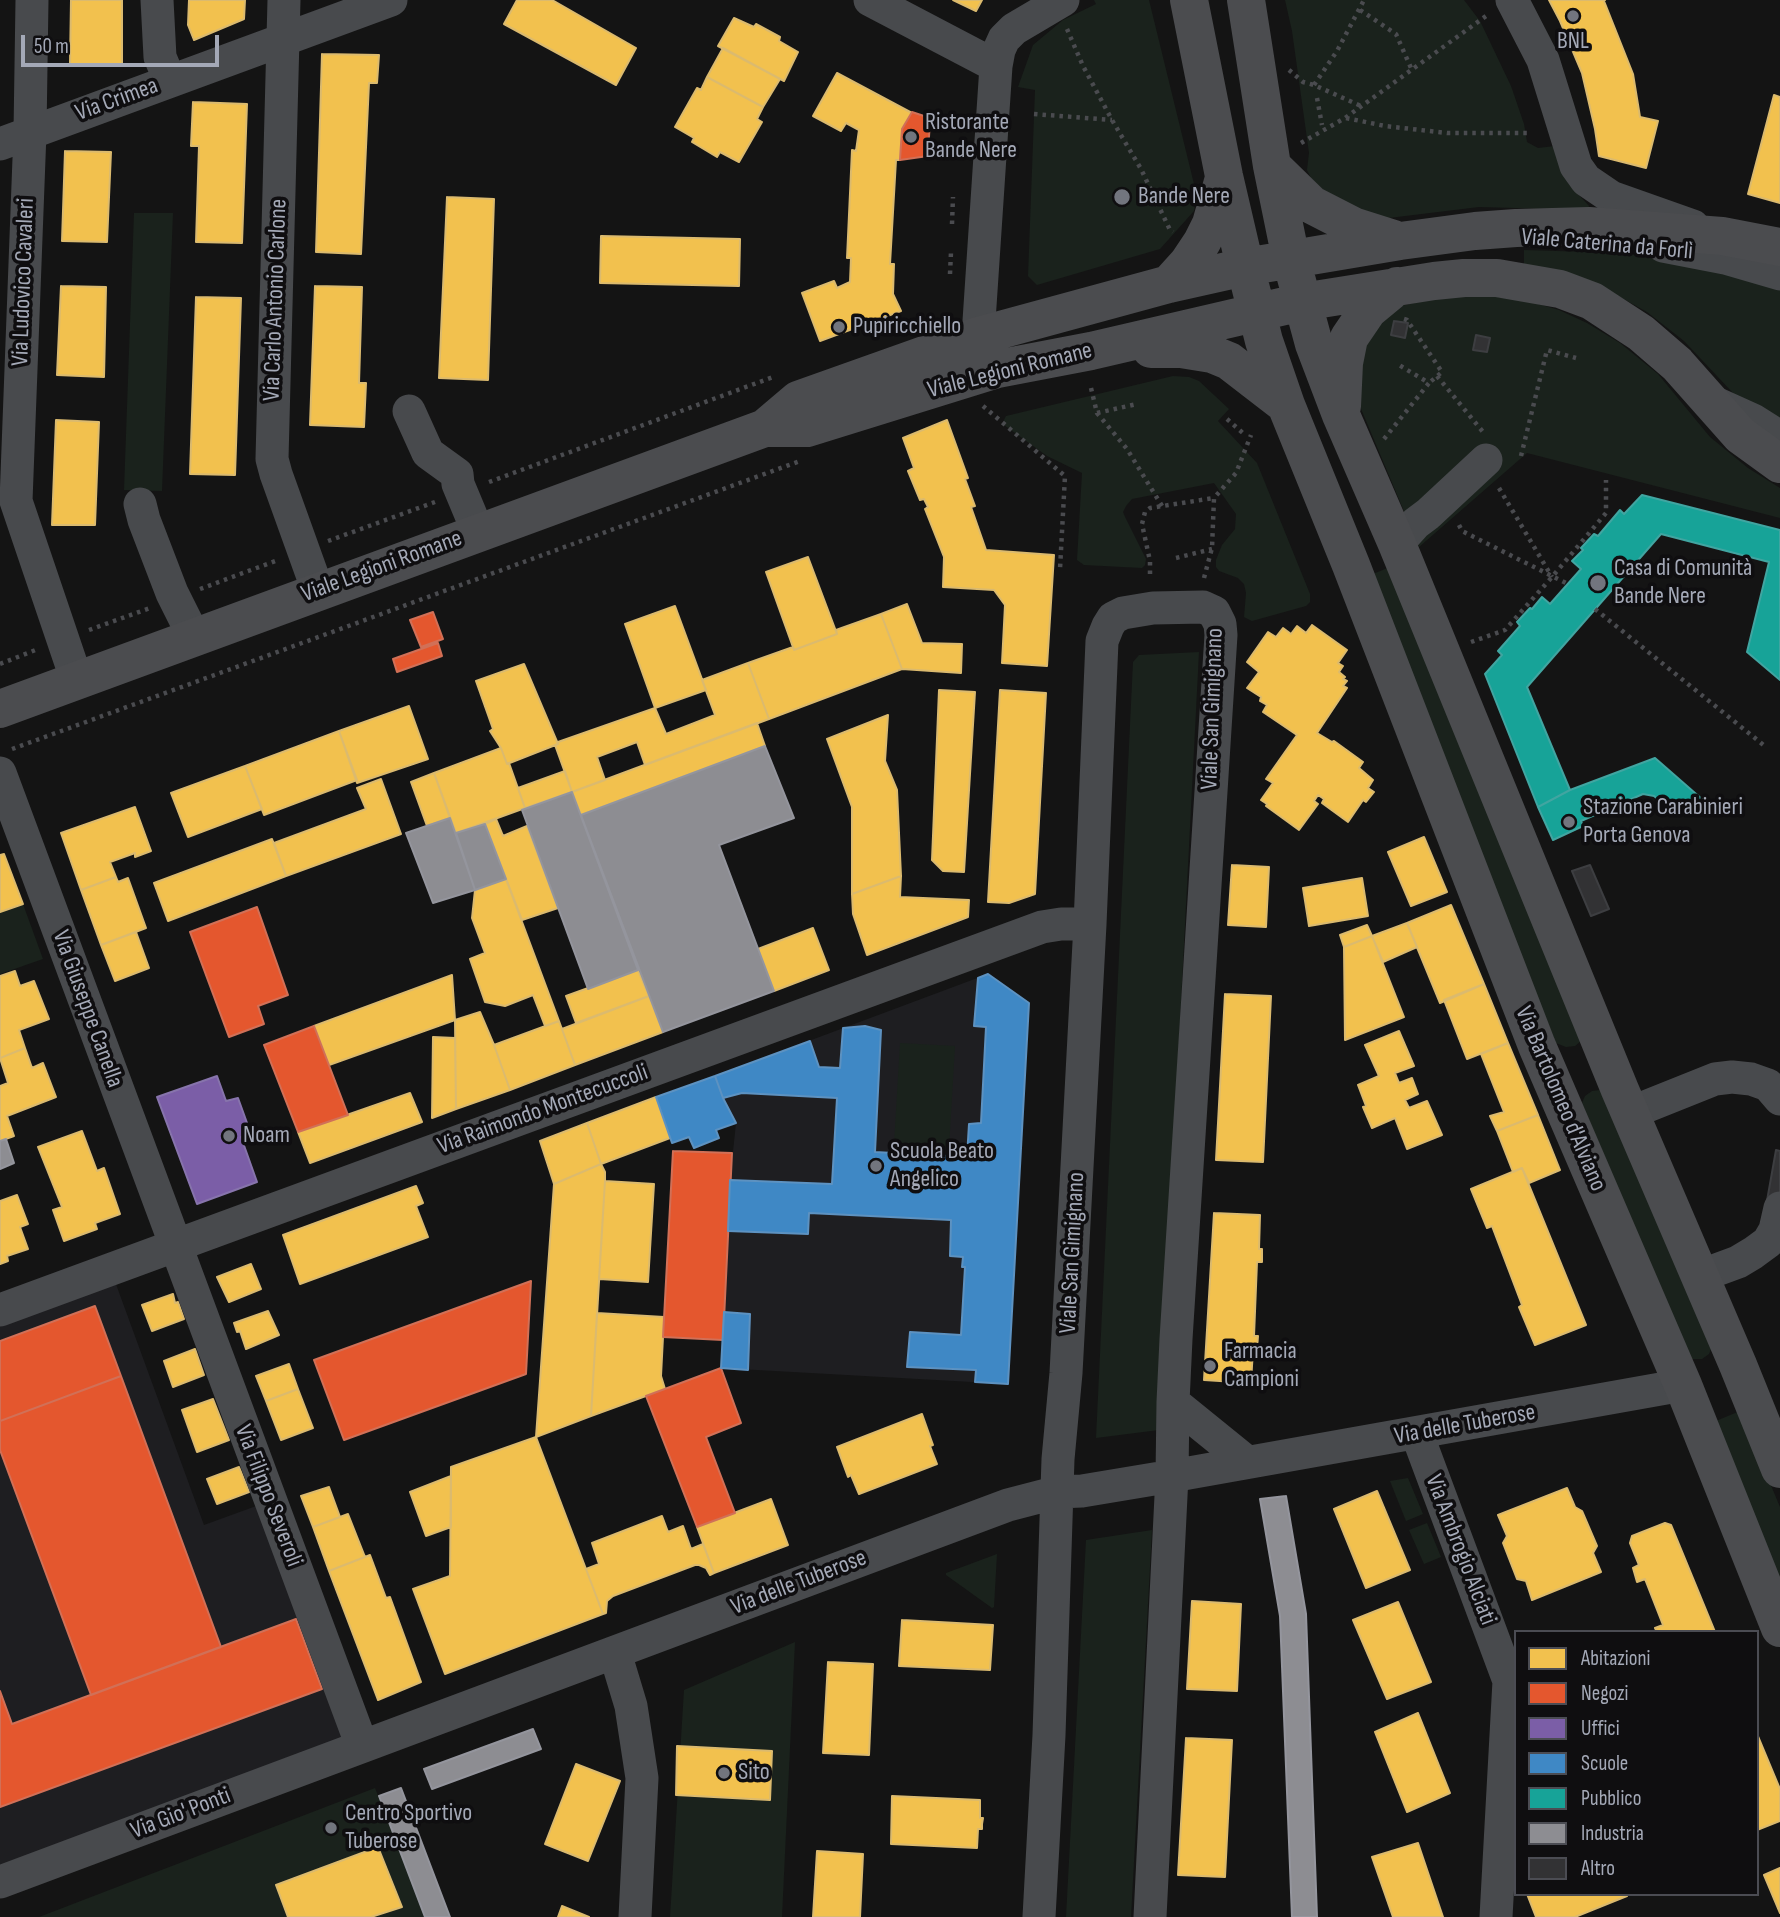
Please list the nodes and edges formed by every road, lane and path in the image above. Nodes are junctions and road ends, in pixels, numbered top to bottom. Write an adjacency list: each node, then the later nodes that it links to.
1 (32, 0): 25 (street, Via Ludovico Cavaleri)
2 (157, 0): 16 (street)
3 (284, 0): 12 (street, Via Carlo Antonio Carlone)
4 (391, 0): 12 (street, Via Crimea)
5 (870, 0): 13 (street)
6 (1245, 0): 26 (main road)
7 (1364, 0): 11 (path)
8 (1187, 4): 27 (main road)
9 (1499, 8): 14 (path); 32 (street)
10 (1063, 10): 13 (street); 22 (path)
11 (1360, 10): 14 (path); 17 (path)
12 (284, 39): 16 (street, Via Crimea); 88 (street, Via Carlo Antonio Carlone)
13 (996, 66): 44 (street)
14 (1411, 68): 19 (path)
15 (1288, 69): 17 (path)
16 (170, 81): 25 (street, Via Crimea)
17 (1314, 85): 19 (path)
18 (1317, 98): 23 (path)
19 (1361, 106): 21 (path)
20 (1034, 114): 22 (path)
21 (1345, 118): 24 (path); 26 (path)
22 (1112, 120): 31 (path)
23 (1322, 125)
24 (1531, 133)
25 (15, 138): 94 (street, Via Ludovico Cavaleri)
26 (1286, 155): 33 (main road); 36 (main road)
27 (1224, 176): 37 (main road); 40 (main road)
28 (953, 197): 29 (path)
29 (952, 225)
30 (1475, 231): 32 (main road, Viale Caterina da Forlì); 33 (main road, Viale Caterina da Forlì); 38 (street, Viale Caterina da Forlì)
31 (1177, 234)
32 (1722, 236): 34 (main road, Viale Caterina da Forlì)
33 (1400, 241): 36 (main road, Viale Caterina da Forlì)
34 (1780, 247)
35 (951, 252): 39 (path)
36 (1291, 259): 37 (main road, Viale Caterina da Forlì); 41 (main road)
37 (1245, 267): 40 (main road, Viale Caterina da Forlì); 43 (main road)
38 (1780, 274)
39 (950, 279)
40 (1169, 284): 44 (main road, Viale Legioni Romane)
41 (1302, 302): 42 (main road, Viale Caterina da Forlì); 43 (main road, Viale Legioni Romane); 58 (main road)
42 (1397, 302): 49 (path); 52 (main road, Viale Caterina da Forlì); 58 (main road)
43 (1256, 312): 45 (main road, Viale Legioni Romane); 55 (main road)
44 (978, 336): 60 (main road, Viale Legioni Romane)
45 (1091, 351): 55 (main road); 60 (main road, Viale Legioni Romane)
46 (1576, 358): 65 (path)
47 (1399, 365): 50 (path)
48 (774, 376): 70 (path)
49 (1437, 376): 50 (path); 67 (path)
50 (1429, 383): 64 (path)
51 (1091, 388): 57 (path)
52 (1708, 400): 63 (street, Viale Caterina da Forlì); 68 (main road, Viale Caterina da Forlì)
53 (980, 404): 83 (path)
54 (1137, 404): 57 (path)
55 (1286, 405): 75 (main road)
56 (409, 411): 70 (street)
57 (1097, 412): 74 (path)
58 (1341, 415): 71 (main road)
59 (1227, 419): 61 (path)
60 (765, 428): 77 (main road, Viale Legioni Romane)
61 (1244, 434)
62 (1251, 435): 72 (path)
63 (1780, 437)
64 (1383, 441)
65 (1521, 456)
66 (800, 461): 96 (path)
67 (1490, 461): 78 (street); 85 (path)
68 (1780, 464)
69 (1606, 480): 85 (path)
70 (462, 492): 77 (street); 79 (path)
71 (1376, 496): 75 (main road); 78 (main road)
72 (1214, 498): 74 (path); 80 (path)
73 (140, 504): 90 (street)
74 (1162, 506): 84 (path)
75 (1329, 514): 82 (main road)
76 (1459, 524): 85 (path)
77 (478, 532): 88 (main road, Viale Legioni Romane)
78 (1397, 544): 82 (main road); 100 (main road)
79 (316, 546)
80 (1212, 549): 81 (path); 86 (path)
81 (1175, 558)
82 (1352, 565): 101 (main road, Via Bartolomeo d'Alviano)
83 (1060, 569)
84 (1150, 574)
85 (1552, 577): 87 (path); 92 (path)
86 (1204, 578)
87 (1568, 584)
88 (318, 591): 90 (main road, Viale Legioni Romane)
89 (1595, 609): 97 (path)
90 (194, 637): 94 (main road, Viale Legioni Romane)
91 (50, 645): 93 (path)
92 (1465, 645)
93 (0, 664)
94 (77, 681): 95 (main road, Viale Legioni Romane)
95 (0, 709)
96 (19, 746)
97 (1766, 747)
98 (0, 773): 105 (street, Via Giuseppe Canella)
99 (1090, 924): 105 (street, Via Raimondo Montecuccoli); 110 (street, Viale San Gimignano); 115 (street, Viale San Gimignano)
100 (1606, 1055): 101 (main road); 103 (main road)
101 (1550, 1077): 109 (main road, Via Bartolomeo d'Alviano)
102 (1780, 1099): 103 (street)
103 (1630, 1113): 106 (main road)
104 (1780, 1208): 106 (street)
105 (174, 1245): 107 (street, Via Raimondo Montecuccoli); 118 (street, Via Filippo Severoli)
106 (1700, 1276): 108 (main road)
107 (0, 1310)
108 (1738, 1365): 109 (main road); 113 (main road)
109 (1683, 1385): 111 (street, Via delle Tuberose); 116 (main road, Via Bartolomeo d'Alviano)
110 (1173, 1402): 112 (street); 114 (street, Viale San Gimignano)
111 (1417, 1434): 112 (street, Via delle Tuberose); 123 (street, Via Ambrogio Alciati)
112 (1247, 1462): 114 (street, Via delle Tuberose)
113 (1780, 1469)
114 (1172, 1476): 115 (street, Via delle Tuberose); 122 (street, Viale San Gimignano)
115 (1058, 1492): 117 (street, Via delle Tuberose); 121 (street, Viale San Gimignano)
116 (1780, 1628)
117 (615, 1653): 118 (street, Via delle Tuberose); 120 (street)
118 (362, 1746): 119 (street, Via Gio' Ponti)
119 (0, 1882)
120 (635, 1917)
121 (1039, 1917)
122 (1150, 1917)
123 (1496, 1917)

